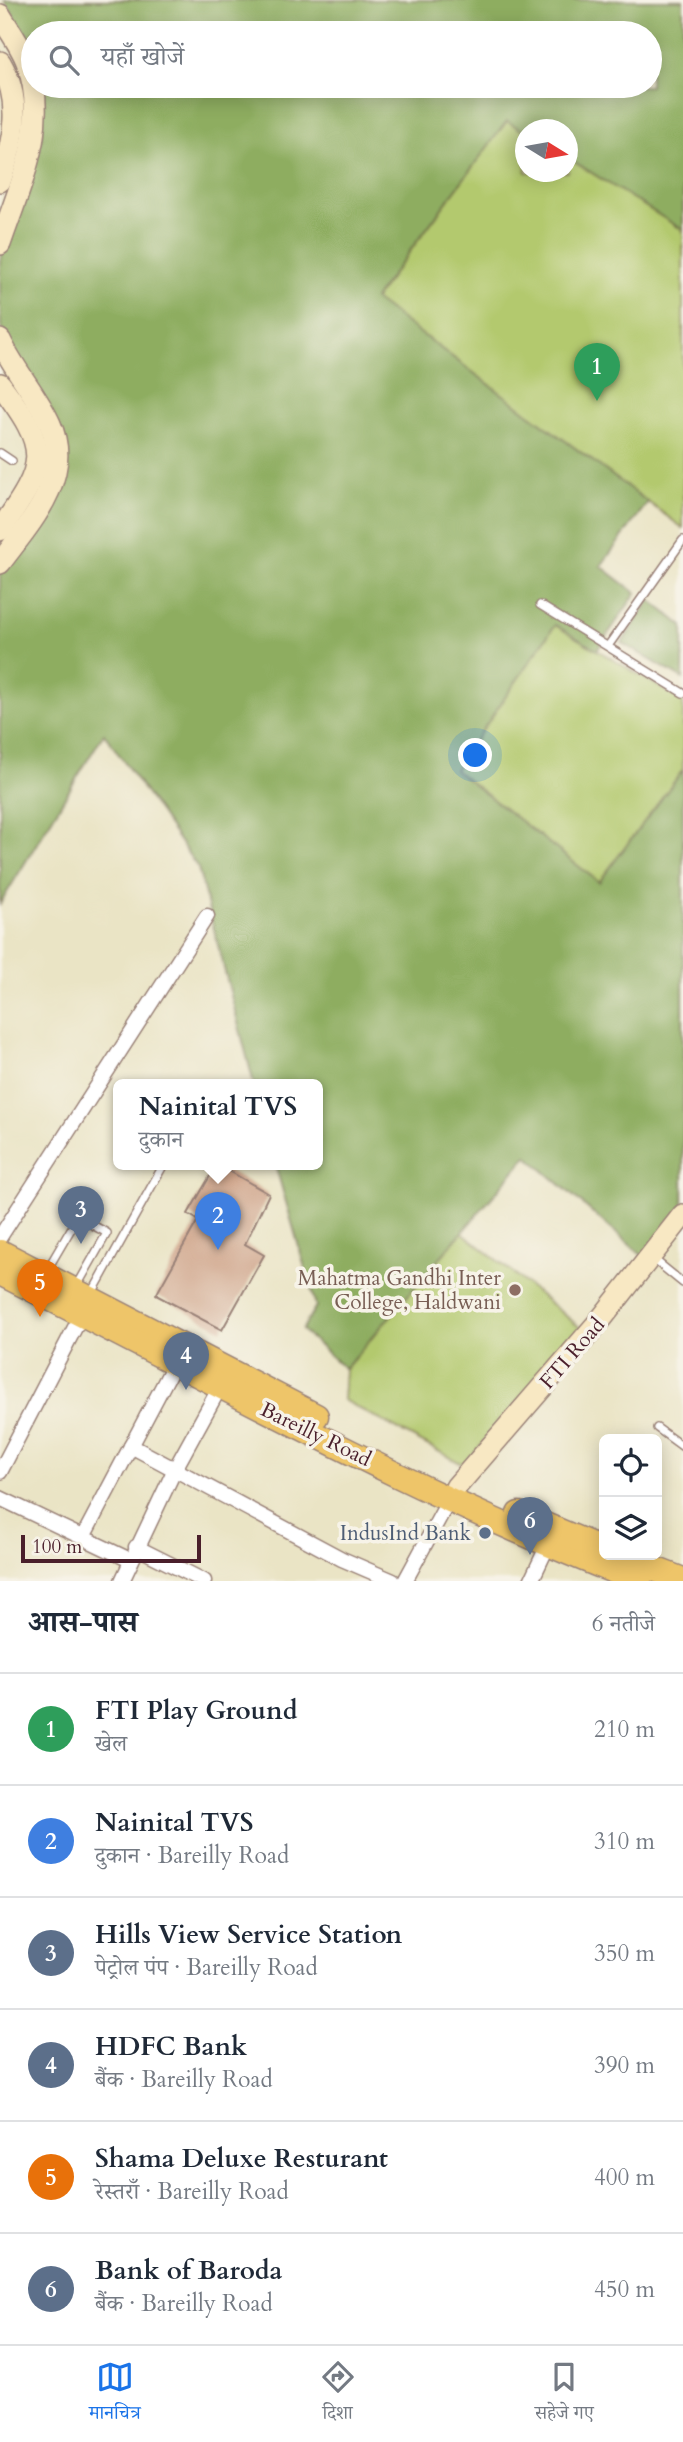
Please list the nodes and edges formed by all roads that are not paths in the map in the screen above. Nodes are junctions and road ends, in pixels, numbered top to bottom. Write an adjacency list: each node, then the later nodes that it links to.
1 (0, 15): 2 (main road)
2 (21, 51)
3 (0, 62): 5 (main road)
4 (35, 98): 6 (main road)
5 (0, 181)
6 (0, 244)
7 (0, 340): 13 (main road)
8 (0, 384): 11 (main road)
9 (0, 453): 10 (lane)
10 (12, 461)
11 (0, 530)
12 (683, 540): 15 (lane)
13 (0, 562)
14 (540, 605): 15 (lane)
15 (608, 646): 16 (lane)
16 (683, 693)
17 (207, 916): 20 (street)
18 (160, 1170): 26 (lane)
19 (683, 1215): 22 (main road, FTI Road)
20 (0, 1237)
21 (0, 1252): 24 (highway, Bareilly Road)
22 (650, 1256): 25 (lane); 34 (main road, FTI Road)
23 (0, 1273): 26 (highway, Bareilly Road)
24 (45, 1274): 26 (highway, Bareilly Road); 26 (lane)
25 (683, 1283)
26 (82, 1300): 27 (highway, Bareilly Road); 28 (highway, Bareilly Road); 33 (street)
27 (175, 1363): 28 (highway, Bareilly Road); 30 (street)
28 (225, 1379): 32 (street); 34 (highway, Bareilly Road)
29 (657, 1428): 31 (lane)
30 (131, 1446): 32 (street); 36 (street)
31 (683, 1447)
32 (175, 1469): 38 (street); 43 (street)
33 (0, 1472)
34 (452, 1494): 37 (highway, Bareilly Road); 39 (highway, Bareilly Road); 44 (street)
35 (0, 1498): 36 (street)
36 (83, 1537): 38 (street)
37 (548, 1545): 39 (highway, Bareilly Road); 45 (street)
38 (133, 1553): 41 (street); 42 (street)
39 (604, 1563): 40 (highway, Bareilly Road); 46 (highway, Bareilly Road)
40 (683, 1580)
41 (122, 1581)
42 (204, 1581)
43 (393, 1581)
44 (405, 1581)
45 (531, 1581)
46 (639, 1581)

